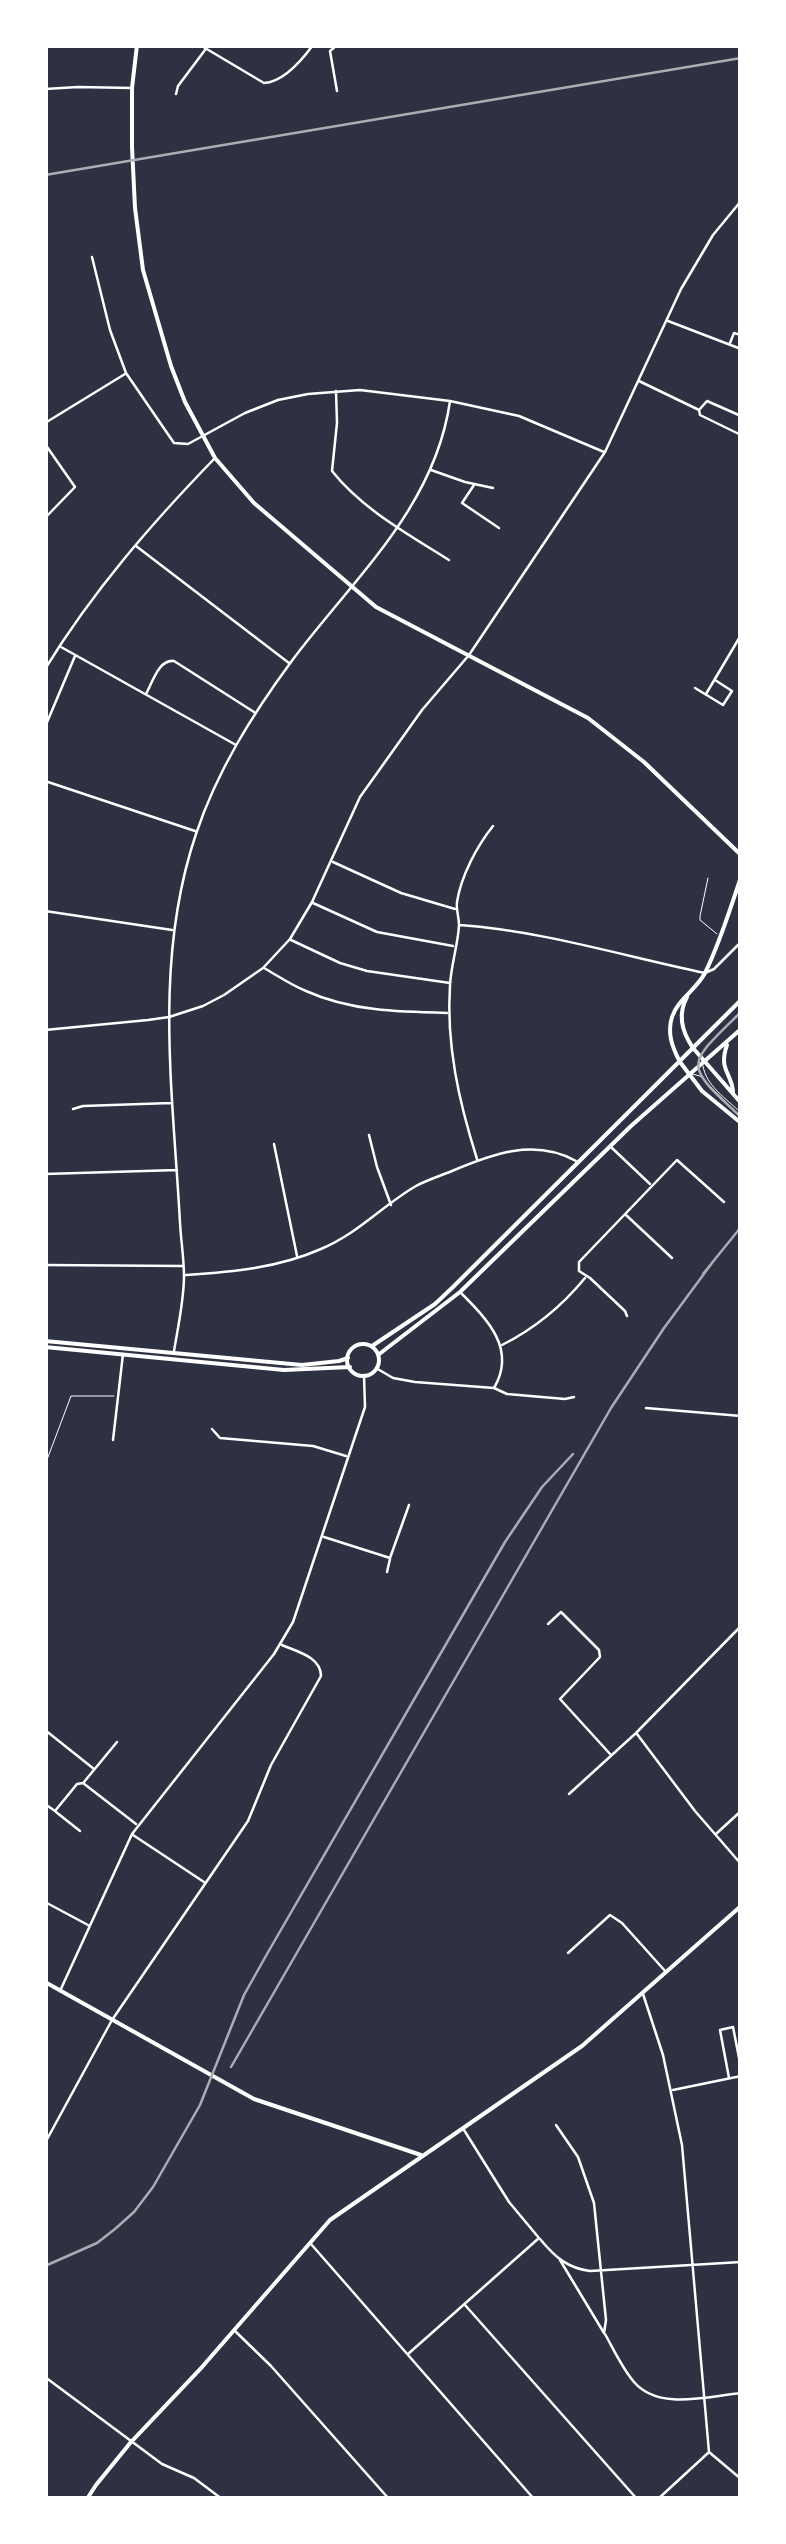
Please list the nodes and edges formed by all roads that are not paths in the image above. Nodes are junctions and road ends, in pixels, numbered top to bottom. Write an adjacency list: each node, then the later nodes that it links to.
1 (137, 45): 6 (main road)
2 (200, 45): 5 (street)
3 (313, 45): 5 (street)
4 (337, 45): 8 (street)
5 (206, 49): 9 (street)
6 (132, 88): 7 (street); 24 (main road)
7 (45, 89)
8 (337, 90)
9 (176, 94)
10 (741, 201): 12 (street)
11 (92, 258): 16 (street)
12 (666, 320): 14 (street); 17 (street)
13 (741, 335): 14 (street)
14 (730, 345): 15 (street)
15 (741, 349)
16 (126, 373): 22 (street); 24 (street)
17 (638, 380): 20 (street); 26 (street)
18 (336, 391): 19 (street); 24 (street); 32 (street)
19 (450, 401): 26 (street); 28 (street)
20 (699, 410): 21 (street); 23 (street)
21 (741, 416)
22 (45, 423)
23 (741, 435)
24 (202, 437): 27 (main road)
25 (45, 444): 31 (street)
26 (605, 452): 39 (street)
27 (215, 458): 34 (street); 36 (main road)
28 (430, 470): 29 (street); 32 (street)
29 (474, 485): 30 (street); 33 (street)
30 (493, 488)
31 (45, 518)
32 (398, 528): 35 (street); 36 (street)
33 (499, 528)
34 (134, 545): 38 (street); 41 (street)
35 (449, 560)
36 (351, 588): 39 (main road); 41 (street)
37 (741, 635): 43 (street)
38 (60, 646): 40 (street); 42 (street)
39 (469, 655): 53 (main road); 54 (street)
40 (75, 656): 46 (street); 48 (street)
41 (290, 664): 47 (street)
42 (45, 669)
43 (715, 680): 45 (street); 45 (street)
44 (695, 688): 45 (street)
45 (706, 694)
46 (146, 695): 47 (street); 49 (street)
47 (256, 713): 49 (street)
48 (45, 727)
49 (236, 745): 52 (street)
50 (45, 780): 52 (street)
51 (494, 826): 59 (street)
52 (196, 832): 62 (street)
53 (741, 855)
54 (330, 861): 58 (street); 59 (street)
55 (741, 877): 57 (main road)
56 (708, 878): 63 (lane)
57 (736, 899): 63 (main road)
58 (312, 902): 64 (street); 66 (street)
59 (457, 910): 61 (street)
60 (45, 911): 62 (street)
61 (459, 924): 66 (street); 68 (street)
62 (173, 930): 73 (street)
63 (720, 936): 68 (main road)
64 (290, 940): 67 (street); 69 (street)
65 (741, 942): 68 (street)
66 (456, 946): 69 (street)
67 (263, 968): 72 (street); 73 (street)
68 (704, 973): 70 (main road)
69 (450, 983): 72 (street)
70 (689, 995): 77 (main road); 78 (main road)
71 (741, 1000): 77 (main road)
72 (448, 1013): 89 (street)
73 (169, 1017): 75 (street); 83 (street)
74 (741, 1028): 76 (main road)
75 (45, 1030)
76 (728, 1040): 79 (main road); 81 (main road)
77 (693, 1048): 78 (main road); 79 (main road)
78 (680, 1062): 80 (main road); 90 (main road)
79 (704, 1062): 80 (main road); 81 (main road); 85 (lane)
80 (688, 1074): 85 (main road); 88 (main road)
81 (733, 1092): 82 (main road)
82 (741, 1102)
83 (174, 1103): 84 (street); 92 (street)
84 (73, 1110)
85 (741, 1118)
86 (369, 1135): 96 (street)
87 (274, 1144): 98 (street)
88 (611, 1147): 91 (main road); 94 (street)
89 (478, 1160): 90 (street); 96 (street)
90 (581, 1160): 91 (street); 108 (main road)
91 (592, 1166): 104 (main road)
92 (178, 1170): 93 (street); 101 (street)
93 (45, 1174)
94 (652, 1186): 95 (street); 97 (street)
95 (724, 1202)
96 (391, 1205): 98 (street)
97 (625, 1214): 99 (street); 103 (street)
98 (298, 1258): 102 (street)
99 (672, 1258)
100 (45, 1266): 101 (street)
101 (183, 1266): 102 (street)
102 (184, 1275): 110 (street)
103 (586, 1277): 105 (street); 107 (street)
104 (460, 1292): 107 (street); 111 (main road)
105 (627, 1316)
106 (45, 1344): 109 (main road)
107 (500, 1345): 116 (street)
108 (372, 1346): 111 (main road); 112 (main road)
109 (123, 1350): 110 (main road); 117 (street)
110 (174, 1355): 112 (main road); 113 (main road)
111 (378, 1356): 114 (main road)
112 (348, 1358): 113 (main road)
113 (350, 1368): 115 (main road)
114 (376, 1368): 115 (main road); 116 (street)
115 (364, 1375): 123 (street)
116 (494, 1388): 118 (street)
117 (119, 1396): 122 (street); 124 (lane)
118 (574, 1397)
119 (646, 1408): 120 (street)
120 (741, 1416)
121 (212, 1429): 123 (street)
122 (113, 1440)
123 (348, 1456): 126 (street)
124 (45, 1465)
125 (408, 1505): 127 (street)
126 (323, 1537): 127 (street); 131 (street)
127 (390, 1558): 128 (street)
128 (387, 1572)
129 (548, 1624): 135 (street)
130 (741, 1626): 133 (street)
131 (281, 1644): 142 (street); 147 (street)
132 (45, 1730): 136 (street)
133 (636, 1733): 135 (street); 145 (street)
134 (116, 1742): 136 (street)
135 (612, 1756): 138 (street)
136 (94, 1769): 137 (street)
137 (83, 1784): 140 (street); 142 (street)
138 (569, 1794)
139 (45, 1804): 140 (street)
140 (55, 1811): 143 (street)
141 (741, 1812): 145 (street)
142 (138, 1825): 144 (street)
143 (80, 1830)
144 (132, 1834): 147 (street); 152 (street)
145 (716, 1834): 146 (street)
146 (741, 1864)
147 (204, 1882): 158 (street)
148 (45, 1902): 152 (street)
149 (741, 1906): 150 (main road)
150 (735, 1912): 151 (street); 154 (main road)
151 (741, 1918)
152 (90, 1926): 156 (street)
153 (568, 1952): 154 (street)
154 (666, 1972): 157 (main road)
155 (45, 1982): 156 (main road)
156 (60, 1991): 158 (main road)
157 (642, 1993): 162 (street); 164 (main road)
158 (112, 2020): 165 (street); 166 (main road)
159 (741, 2068): 161 (street)
160 (741, 2076): 161 (street)
161 (729, 2078): 162 (street)
162 (672, 2090): 171 (street)
163 (556, 2125): 172 (street)
164 (462, 2128): 166 (main road); 167 (street)
165 (45, 2143)
166 (421, 2155): 168 (main road)
167 (539, 2238): 169 (street); 173 (street)
168 (310, 2243): 174 (main road); 176 (street)
169 (560, 2260): 172 (street); 175 (street)
170 (741, 2262): 171 (street)
171 (691, 2267): 172 (street); 179 (street)
172 (601, 2270): 175 (street)
173 (464, 2304): 176 (street); 187 (street)
174 (234, 2330): 180 (main road); 185 (street)
175 (604, 2333): 179 (street)
176 (407, 2355): 186 (street)
177 (45, 2376): 180 (street)
178 (741, 2393): 179 (street)
179 (703, 2397): 181 (street)
180 (131, 2442): 183 (main road); 184 (street)
181 (709, 2452): 182 (street); 188 (street)
182 (741, 2479)
183 (87, 2499)
184 (222, 2499)
185 (389, 2499)
186 (534, 2499)
187 (637, 2499)
188 (658, 2499)

